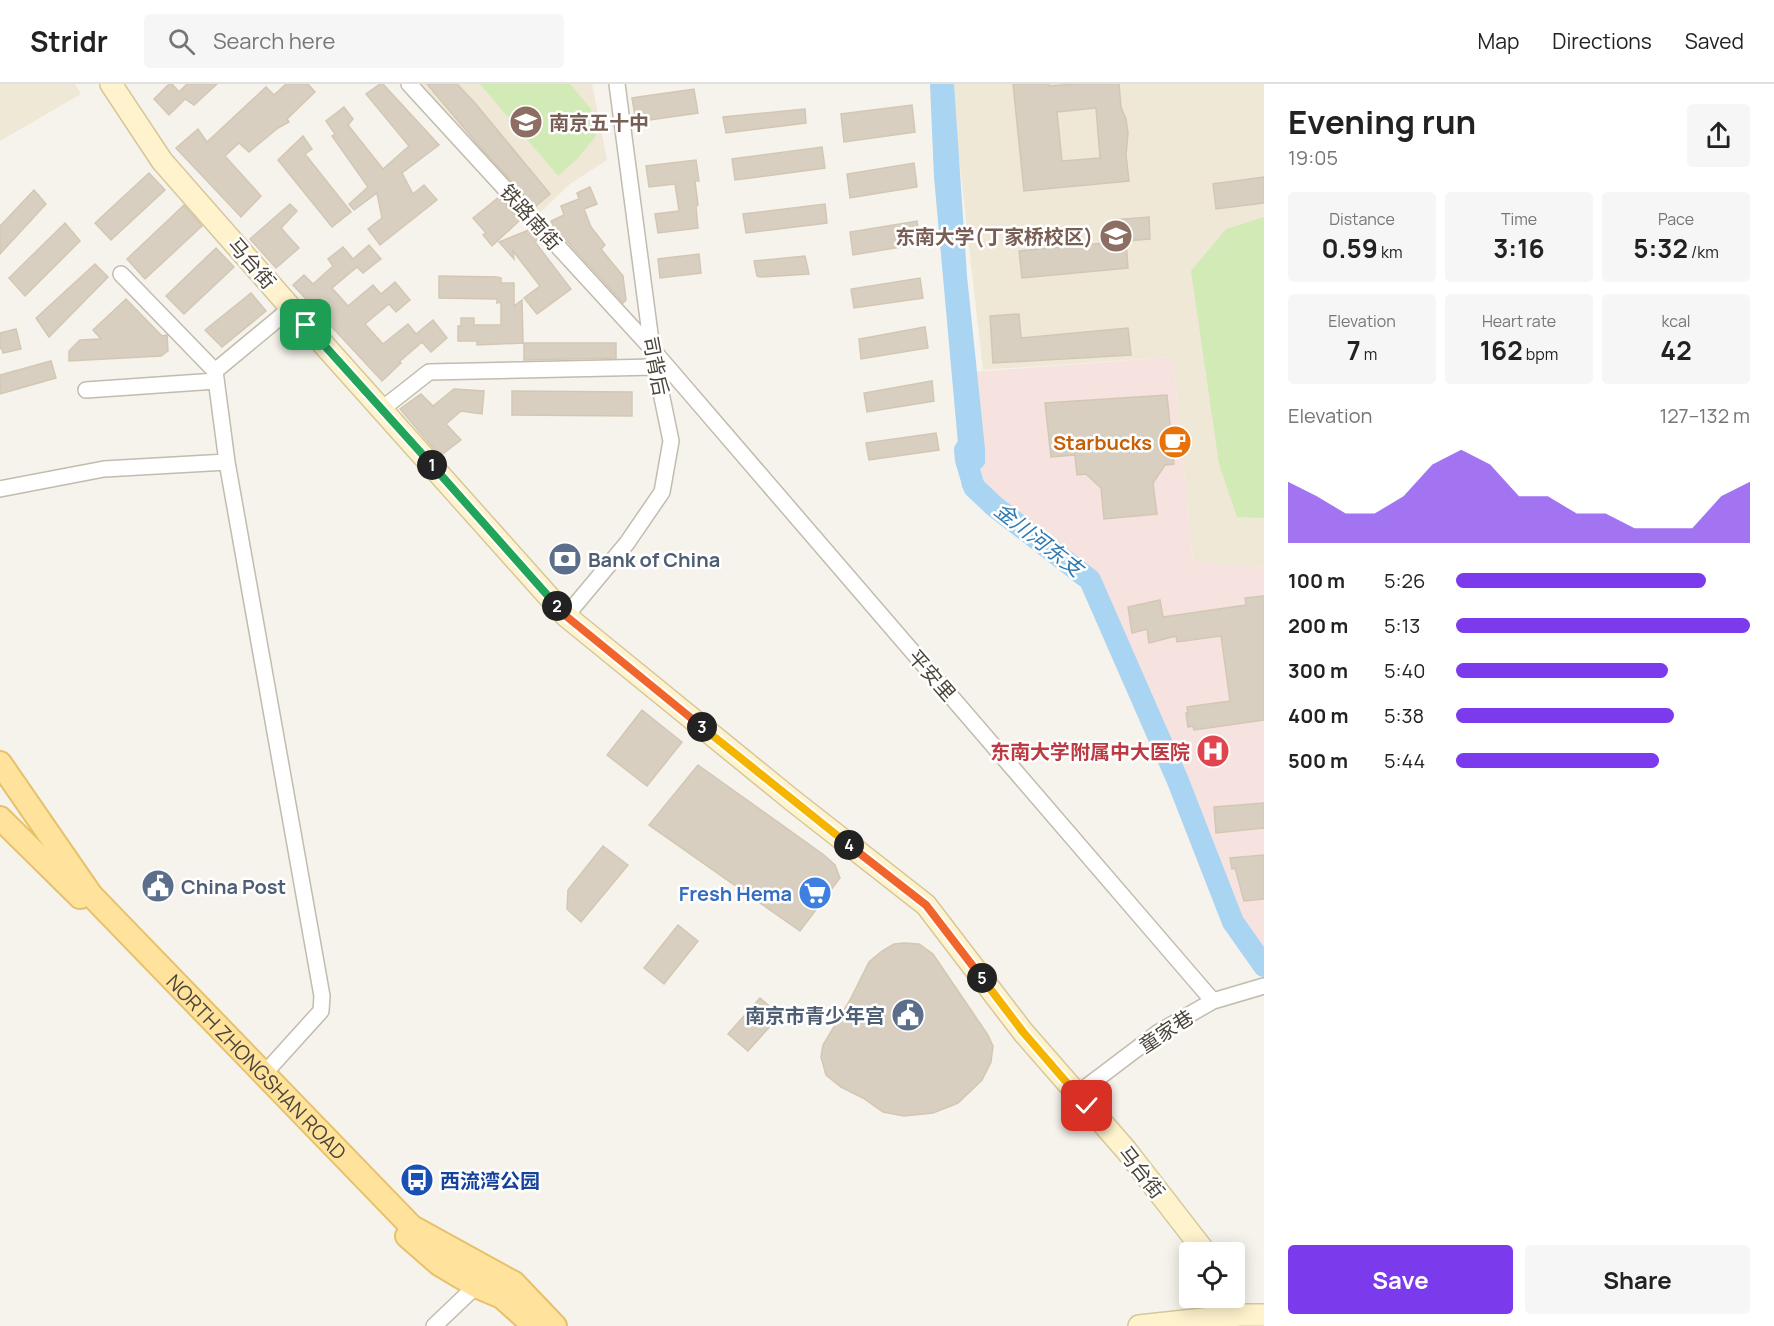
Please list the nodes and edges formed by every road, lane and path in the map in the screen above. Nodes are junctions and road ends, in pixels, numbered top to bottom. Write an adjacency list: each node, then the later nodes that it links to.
1 (111, 84): 5 (street, 马台街)
2 (410, 84): 6 (street, 铁路南街)
3 (617, 84): 6 (street, 司背后)
4 (121, 274): 8 (street)
5 (291, 308): 8 (street); 10 (street, 马台街)
6 (652, 349): 7 (street, 司背后); 17 (street, 平安里)
7 (655, 367): 10 (street); 13 (street, 司背后)
8 (215, 376): 9 (street); 11 (street)
9 (86, 390)
10 (382, 409): 13 (street, 马台街)
11 (227, 462): 12 (street); 18 (street)
12 (5, 488)
13 (566, 616): 19 (street, 马台街)
14 (0, 763): 18 (main road, NORTH ZHONGSHAN ROAD)
15 (0, 818): 21 (main road, NORTH ZHONGSHAN ROAD)
16 (1264, 986): 17 (street, 童家巷)
17 (1213, 1001): 19 (street, 童家巷)
18 (264, 1074): 27 (main road, NORTH ZHONGSHAN ROAD)
19 (1077, 1094): 20 (street, 马台街)
20 (1197, 1242)
21 (476, 1286): 25 (street); 26 (main road, NORTH ZHONGSHAN ROAD)
22 (1264, 1315): 23 (street)
23 (1235, 1318): 24 (street); 28 (street)
24 (1264, 1324)
25 (434, 1326)
26 (534, 1326)
27 (555, 1326)
28 (1139, 1326)

